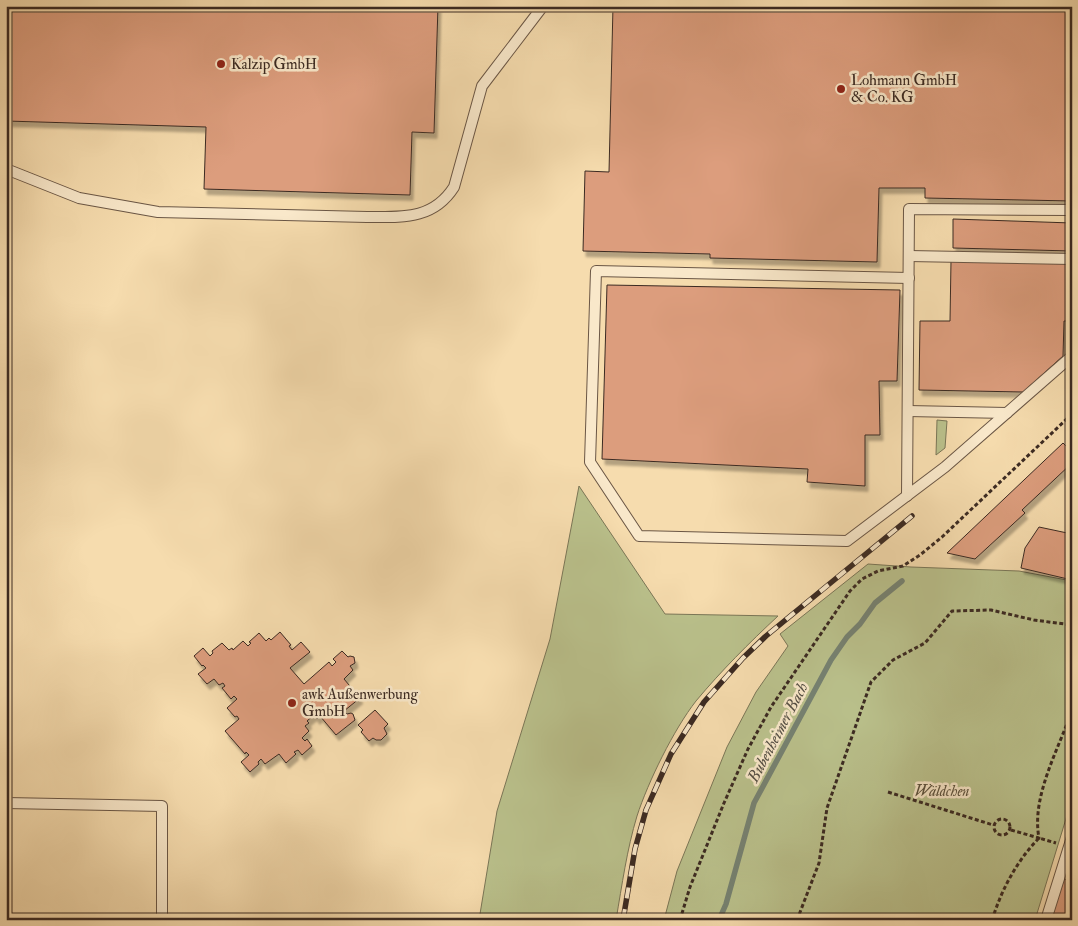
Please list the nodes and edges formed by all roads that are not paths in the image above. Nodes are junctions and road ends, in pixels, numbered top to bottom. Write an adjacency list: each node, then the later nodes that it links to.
1 (543, 6): 2 (lane)
2 (6, 169)
3 (1072, 210): 4 (lane)
4 (909, 256): 5 (lane); 6 (lane)
5 (1072, 259)
6 (909, 278): 8 (lane); 10 (lane)
7 (1072, 356): 9 (lane)
8 (908, 411): 9 (lane); 10 (lane)
9 (1006, 413): 10 (lane)
10 (907, 496)
11 (6, 803): 13 (lane)
12 (1071, 843): 14 (lane)
13 (162, 920)
14 (1046, 920)

